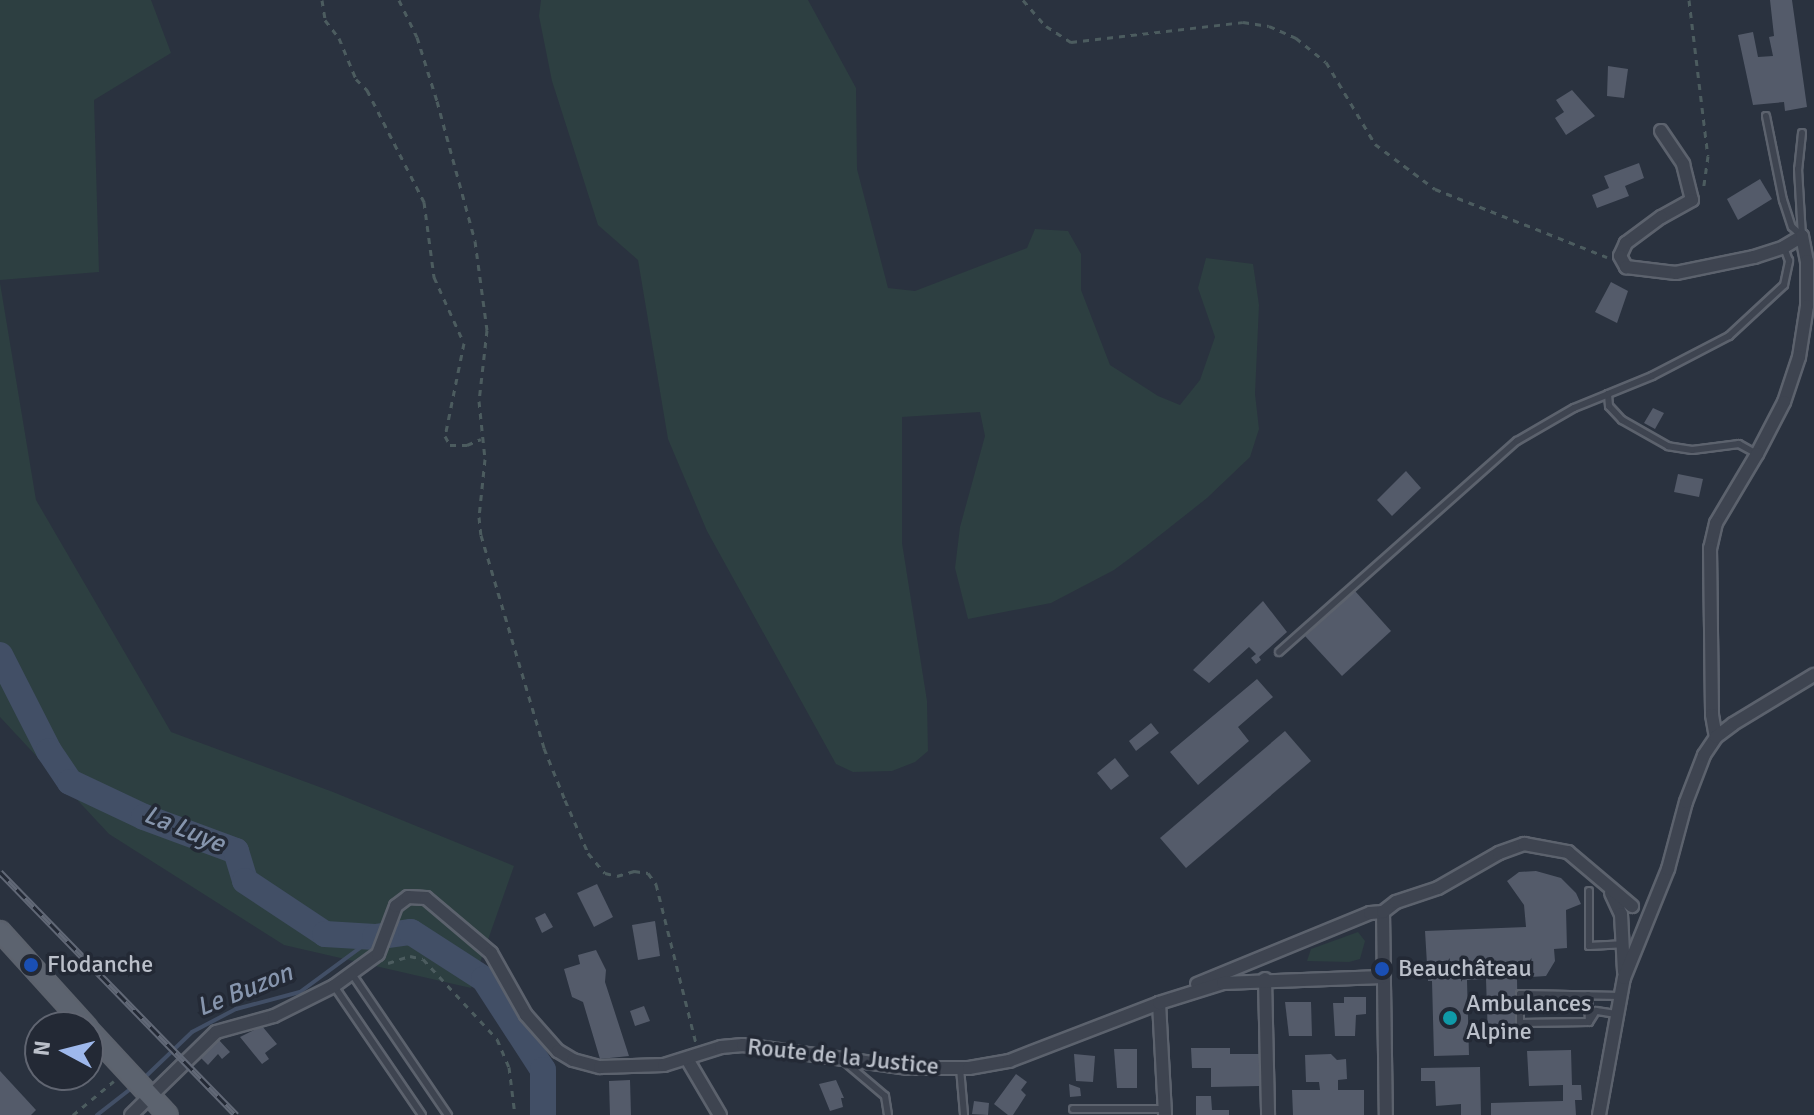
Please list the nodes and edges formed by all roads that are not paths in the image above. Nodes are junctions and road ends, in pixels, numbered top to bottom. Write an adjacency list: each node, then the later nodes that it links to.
1 (1766, 116): 4 (lane)
2 (1661, 131): 5 (street)
3 (1802, 133): 4 (lane)
4 (1802, 236): 5 (street); 7 (street)
5 (1784, 247): 6 (lane)
6 (1608, 394): 7 (lane); 8 (lane)
7 (1757, 454): 10 (street)
8 (1279, 652)
9 (1814, 675): 10 (street)
10 (1716, 737): 11 (street)
11 (1660, 888): 14 (street); 15 (street)
12 (1589, 891): 17 (lane)
13 (1383, 912): 14 (street, Route de la Justice); 18 (street, Route de la Justice); 20 (street)
14 (1628, 913): 15 (street, Route de la Justice); 15 (street); 17 (street)
15 (1646, 923): 21 (street)
16 (0, 931): 27 (main road)
17 (1622, 944): 21 (street)
18 (1275, 950): 22 (street); 26 (street, Route de la Justice)
19 (352, 974): 23 (street, Route de la Justice); 31 (street, Route de la Justice); 40 (lane)
20 (1382, 977): 22 (street, Route de la Justice); 45 (street)
21 (1624, 978): 25 (street)
22 (1270, 979): 26 (street, Route de la Justice); 44 (street)
23 (334, 986): 34 (street, Route de la Justice); 39 (lane)
24 (1588, 995): 25 (lane); 29 (lane); 29 (lane)
25 (1621, 996): 28 (street)
26 (1159, 1003): 33 (street, Route de la Justice); 36 (street)
27 (72, 1011)
28 (1617, 1014): 29 (lane); 46 (street)
29 (1589, 1022)
30 (104, 1047): 34 (main road)
31 (693, 1056): 32 (street, Route de la Justice); 41 (street)
32 (843, 1060): 33 (street, Route de la Justice); 42 (lane)
33 (960, 1068): 43 (lane)
34 (138, 1084): 37 (street, Route de la Justice); 38 (main road)
35 (1073, 1109): 36 (lane)
36 (1165, 1112)
37 (131, 1115)
38 (168, 1115)
39 (422, 1115)
40 (448, 1115)
41 (720, 1115)
42 (888, 1115)
43 (964, 1115)
44 (1268, 1115)
45 (1386, 1115)
46 (1599, 1115)

